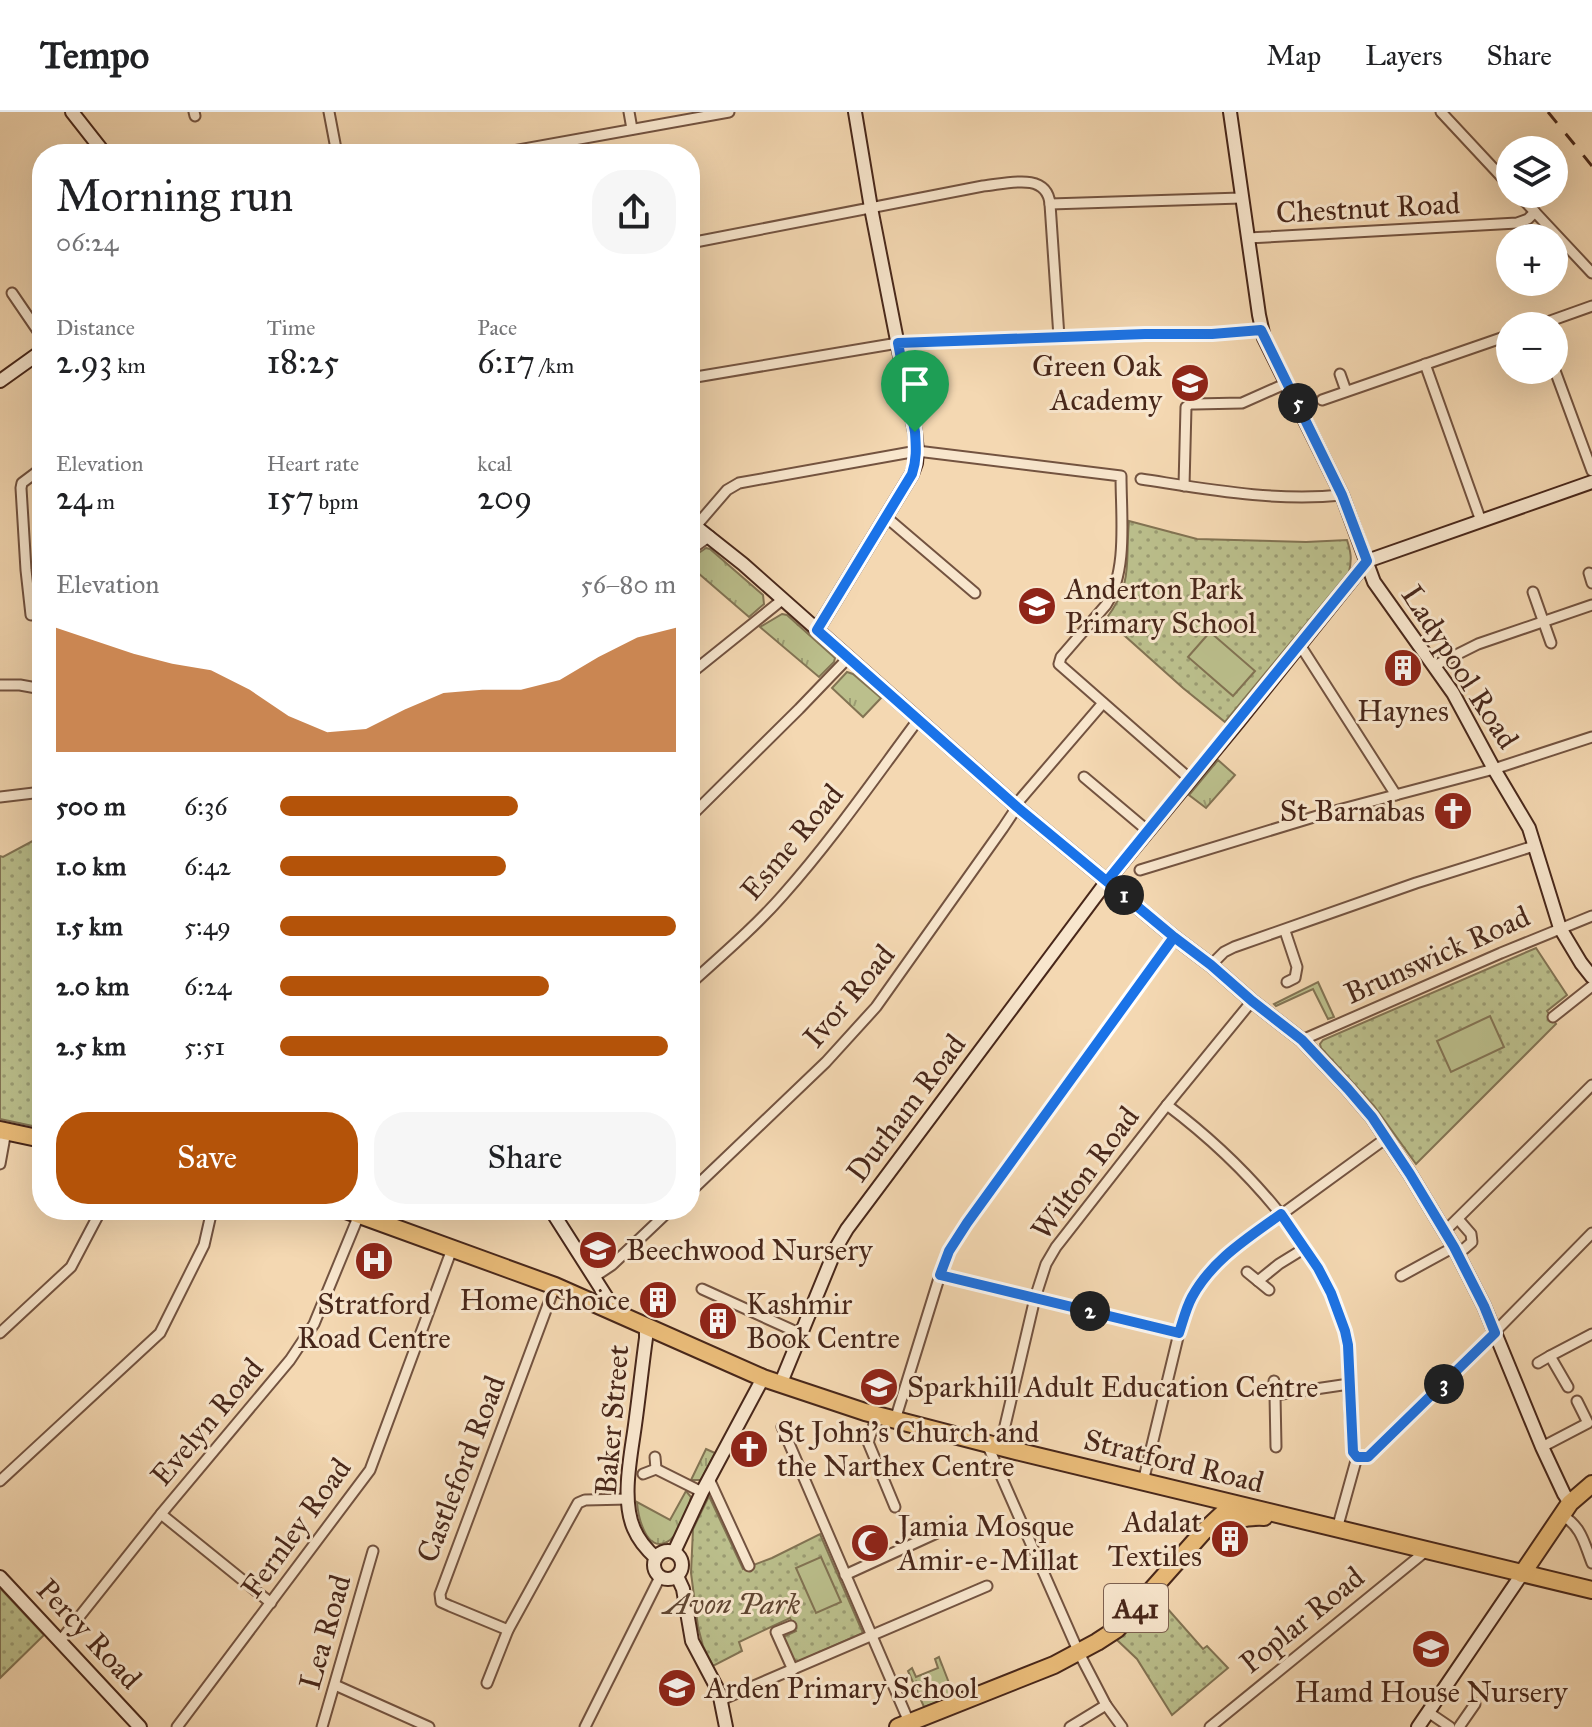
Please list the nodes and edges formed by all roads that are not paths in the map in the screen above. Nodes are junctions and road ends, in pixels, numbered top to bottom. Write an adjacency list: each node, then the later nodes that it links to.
1 (72, 112): 9 (street)
2 (329, 112): 10 (street)
3 (629, 112): 8 (street)
4 (729, 112): 8 (street)
5 (855, 112): 15 (street)
6 (1230, 112): 13 (street, Ladypool Road)
7 (1441, 112): 12 (street)
8 (632, 129): 11 (street)
9 (97, 144)
10 (335, 144)
11 (574, 144)
12 (1496, 171)
13 (1241, 198): 14 (street); 18 (street, Ladypool Road)
14 (1050, 204): 15 (street); 26 (street)
15 (871, 208): 19 (street); 28 (street)
16 (1531, 208): 17 (street)
17 (1535, 212): 18 (street, Chestnut Road); 20 (street)
18 (1248, 238): 25 (street, Ladypool Road)
19 (700, 241)
20 (1592, 273)
21 (12, 293): 24 (street)
22 (1592, 306): 23 (street)
23 (1568, 315)
24 (32, 322)
25 (1261, 330): 26 (street); 34 (street, Ladypool Road)
26 (1059, 337): 28 (street)
27 (1496, 340): 30 (street)
28 (898, 343): 32 (street); 38 (street)
29 (32, 358): 33 (street)
30 (1425, 364): 36 (street); 47 (street)
31 (1340, 374): 36 (street)
32 (700, 376)
33 (0, 381)
34 (1287, 383): 43 (street); 44 (street, Ladypool Road)
35 (1560, 384): 39 (street)
36 (1346, 391): 37 (street)
37 (1322, 400)
38 (917, 451): 45 (street); 46 (street); 68 (street)
39 (1592, 471)
40 (32, 475): 52 (street)
41 (1141, 479): 43 (street)
42 (1592, 482): 47 (street)
43 (1184, 486): 44 (street)
44 (1342, 495): 51 (street, Ladypool Road)
45 (700, 517)
46 (886, 517): 55 (street); 60 (street)
47 (1481, 521): 51 (street)
48 (700, 529): 49 (street)
49 (710, 536): 50 (street); 56 (street)
50 (700, 543)
51 (1367, 561): 62 (street, Durham Road); 65 (street, Ladypool Road)
52 (32, 578)
53 (32, 578): 58 (street)
54 (1533, 592): 59 (street)
55 (975, 593)
56 (782, 600): 60 (street); 64 (street)
57 (1592, 605): 59 (street)
58 (31, 615)
59 (1543, 620): 61 (street); 65 (street)
60 (817, 630): 63 (street)
61 (1551, 643)
62 (1300, 645): 73 (street, Durham Road); 75 (street)
63 (849, 657): 69 (street); 77 (street)
64 (700, 666)
65 (1434, 666): 71 (street, Ladypool Road)
66 (0, 685): 67 (street)
67 (32, 687)
68 (1103, 703): 73 (street); 78 (street, Ivor Road)
69 (918, 720): 78 (street); 88 (street, Esme Road)
70 (1592, 737): 71 (street)
71 (1494, 769): 75 (street); 80 (street, Ladypool Road)
72 (1084, 777): 79 (street)
73 (1190, 779): 79 (street, Durham Road)
74 (32, 793): 76 (street)
75 (1396, 795): 81 (street)
76 (0, 797)
77 (700, 807)
78 (1017, 807): 82 (street); 101 (street, Ivor Road)
79 (1148, 831): 82 (street, Durham Road)
80 (1534, 846): 84 (street, Ladypool Road); 85 (street)
81 (1140, 870)
82 (1107, 881): 86 (street); 129 (street, Durham Road)
83 (1592, 916): 84 (street, Brunswick Road)
84 (1560, 928): 89 (street, Ladypool Road); 94 (street, Brunswick Road)
85 (1285, 931): 87 (street); 90 (street)
86 (1174, 937): 87 (street); 116 (street)
87 (1211, 965): 92 (street)
88 (700, 975)
89 (1592, 977)
90 (1294, 982)
91 (1592, 986): 93 (street)
92 (1252, 1001): 94 (street); 96 (street, Wilton Road)
93 (1553, 1017)
94 (1302, 1040): 99 (street)
95 (1592, 1085): 103 (street)
96 (1167, 1105): 102 (street); 123 (street, Wilton Road)
97 (3, 1131): 98 (highway); 100 (street)
98 (32, 1137)
99 (1385, 1139): 102 (street); 110 (street)
100 (0, 1164)
101 (700, 1182)
102 (1281, 1214): 112 (street); 127 (street)
103 (1458, 1219): 110 (street); 113 (street)
104 (96, 1220): 126 (street)
105 (210, 1220): 151 (street)
106 (351, 1220): 159 (street, Evelyn Road)
107 (372, 1220): 114 (highway, Stratford Road)
108 (557, 1220): 118 (street)
109 (659, 1220): 118 (street)
110 (1445, 1231): 113 (street)
111 (1591, 1236): 128 (street)
112 (1305, 1248): 119 (street); 135 (street)
113 (1459, 1248): 117 (street); 128 (street)
114 (452, 1249): 120 (highway, Stratford Road); 180 (street, Fernley Road)
115 (1247, 1272): 119 (street)
116 (940, 1275): 123 (street); 141 (street)
117 (1401, 1276)
118 (594, 1277): 124 (street)
119 (1258, 1281): 122 (street)
120 (555, 1286): 124 (highway, Stratford Road); 182 (street, Castleford Road)
121 (702, 1289): 129 (street)
122 (1269, 1290)
123 (1035, 1298): 127 (street); 143 (street, Wilton Road)
124 (616, 1312): 125 (highway, Stratford Road)
125 (646, 1326): 133 (highway, Stratford Road); 155 (street, Baker Street)
126 (0, 1333)
127 (1179, 1333): 152 (street)
128 (1495, 1333): 145 (street); 147 (street)
129 (801, 1334): 136 (street, Durham Road)
130 (1592, 1334): 131 (street)
131 (1550, 1356): 132 (street); 137 (street)
132 (1538, 1363)
133 (763, 1378): 136 (highway, Stratford Road); 150 (street)
134 (1274, 1381): 138 (street)
135 (1349, 1384): 138 (street); 147 (street)
136 (780, 1385): 140 (highway, Stratford Road)
137 (1568, 1387)
138 (1275, 1395): 144 (street)
139 (1577, 1401): 145 (street)
140 (877, 1416): 141 (highway, Stratford Road); 157 (street)
141 (895, 1420): 143 (highway, Stratford Road)
142 (782, 1427): 173 (street)
143 (993, 1445): 152 (highway, Stratford Road); 185 (street)
144 (1276, 1447)
145 (1542, 1447): 158 (street)
146 (655, 1457): 148 (street)
147 (1357, 1457): 162 (street)
148 (656, 1469): 149 (street); 154 (street)
149 (643, 1474)
150 (709, 1479): 154 (street); 171 (street)
151 (0, 1481)
152 (1143, 1482): 156 (highway, Stratford Road)
153 (1592, 1484): 158 (highway)
154 (702, 1492): 166 (street)
155 (628, 1499): 168 (street, Baker Street); 182 (street)
156 (1233, 1504): 160 (highway, Stratford Road); 167 (highway, A41)
157 (895, 1507)
158 (1566, 1509): 163 (highway); 169 (street)
159 (161, 1514): 180 (street); 184 (street, Evelyn Road)
160 (1304, 1521): 162 (highway, Stratford Road); 167 (highway)
161 (950, 1527): 173 (street)
162 (1337, 1529): 165 (highway, Stratford Road)
163 (1548, 1534): 170 (highway); 172 (highway); 177 (highway)
164 (373, 1551): 188 (street, Lea Road)
165 (1426, 1551): 170 (highway, Stratford Road); 202 (street, Poplar Road)
166 (674, 1552): 168 (street); 174 (street)
167 (1185, 1554): 185 (highway, A41)
168 (656, 1558): 176 (street, Baker Street)
169 (1592, 1563)
170 (1488, 1565): 172 (highway, Stratford Road)
171 (749, 1566)
172 (1522, 1574): 177 (highway, Stratford Road); 192 (street)
173 (845, 1575): 183 (street)
174 (677, 1576): 176 (street); 189 (street)
175 (0, 1577): 184 (street, Percy Road)
176 (660, 1577): 198 (street)
177 (1551, 1581): 179 (highway, Stratford Road)
178 (987, 1586): 183 (street)
179 (1592, 1590)
180 (271, 1603): 195 (street, Fernley Road)
181 (791, 1626): 186 (street)
182 (508, 1630): 187 (street)
183 (872, 1636): 186 (street); 193 (street)
184 (60, 1641): 194 (street, Percy Road)
185 (1079, 1653): 191 (street); 193 (highway, A41)
186 (793, 1670): 189 (street)
187 (487, 1683)
188 (335, 1685): 196 (street, Lea Road); 197 (street)
189 (721, 1700): 199 (street)
190 (1475, 1704): 205 (street)
191 (1106, 1705): 200 (street); 201 (street)
192 (1428, 1712): 203 (street); 204 (street)
193 (904, 1724)
194 (140, 1727)
195 (177, 1727)
196 (322, 1727)
197 (429, 1727)
198 (585, 1727)
199 (726, 1727)
200 (1070, 1727)
201 (1122, 1727)
202 (1210, 1727)
203 (1418, 1727)
204 (1450, 1727)
205 (1459, 1727)

